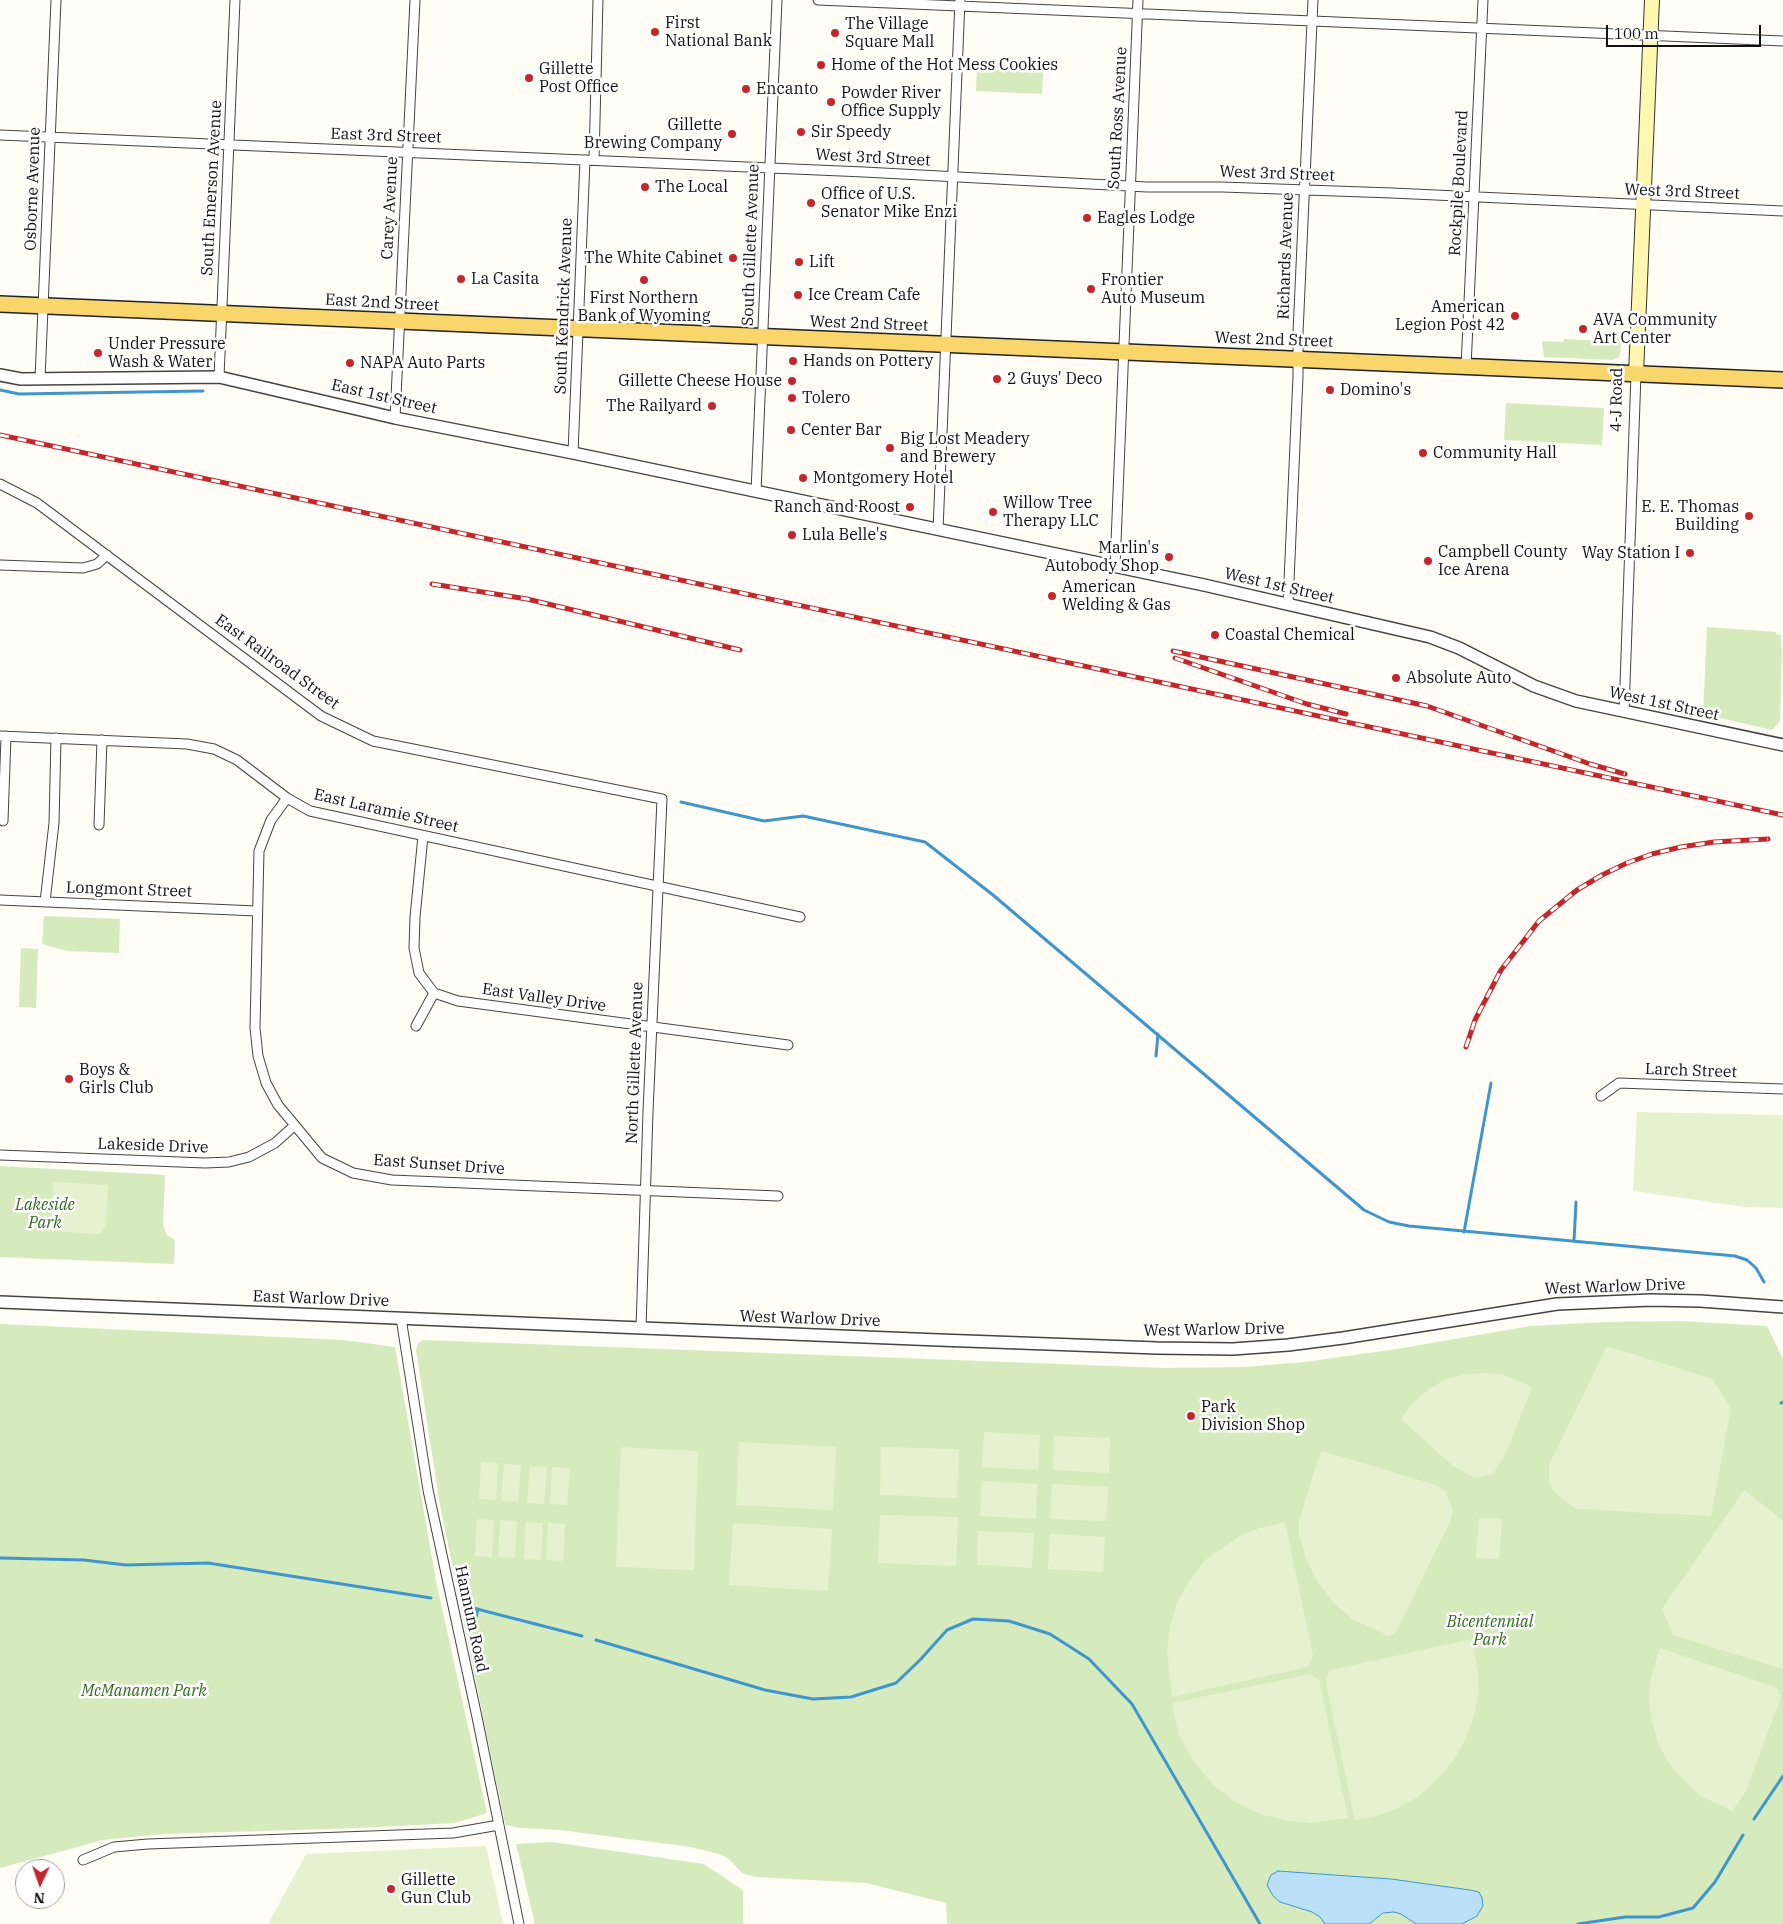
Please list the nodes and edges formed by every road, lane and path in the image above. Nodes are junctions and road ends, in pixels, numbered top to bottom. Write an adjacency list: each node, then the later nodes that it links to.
1 (56, 0): 18 (street, Osborne Avenue)
2 (235, 0): 19 (street, South Emerson Avenue)
3 (415, 0): 20 (street, Carey Avenue)
4 (598, 0): 21 (street, South Kendrick Avenue)
5 (777, 0): 22 (street, South Gillette Avenue)
6 (818, 0): 11 (street)
7 (1138, 0): 12 (street, South Ross Avenue)
8 (1313, 0): 13 (street, Richards Avenue)
9 (1483, 0): 14 (street, Rockpile Boulevard)
10 (1652, 0): 15 (main road, 4-J Road)
11 (960, 3): 12 (street); 23 (street)
12 (1137, 14): 13 (street); 24 (street, South Ross Avenue)
13 (1312, 21): 14 (street); 25 (street, Richards Avenue)
14 (1482, 28): 15 (street); 26 (street, Rockpile Boulevard)
15 (1650, 35): 16 (street); 27 (main road, 4-J Road)
16 (1783, 41)
17 (0, 135): 18 (street, East 3rd Street)
18 (50, 137): 19 (street, East 3rd Street); 30 (street, Osborne Avenue)
19 (228, 144): 20 (street, East 3rd Street); 31 (street, South Emerson Avenue)
20 (408, 152): 21 (street, East 3rd Street); 32 (street, Carey Avenue)
21 (589, 160): 22 (street, East 3rd Street); 33 (street, South Kendrick Avenue)
22 (770, 168): 23 (street, West 3rd Street); 34 (street, South Gillette Avenue)
23 (954, 178): 24 (street, West 3rd Street); 35 (street)
24 (1130, 186): 25 (street, West 3rd Street); 36 (street, South Ross Avenue)
25 (1304, 190): 26 (street, West 3rd Street); 37 (street, Richards Avenue)
26 (1474, 198): 27 (street, West 3rd Street); 38 (street, Rockpile Boulevard)
27 (1644, 205): 28 (street, West 3rd Street); 39 (main road, 4-J Road)
28 (1783, 211)
29 (0, 304): 30 (main road, East 2nd Street)
30 (43, 306): 31 (main road, East 2nd Street); 42 (street, Osborne Avenue)
31 (221, 314): 32 (main road, East 2nd Street); 41 (street, South Emerson Avenue)
32 (400, 322): 33 (main road, East 2nd Street); 44 (street, Carey Avenue)
33 (579, 330): 34 (main road, East 2nd Street); 45 (street, South Kendrick Avenue)
34 (763, 337): 35 (main road, West 2nd Street); 47 (street, South Gillette Avenue)
35 (945, 344): 36 (main road, West 2nd Street); 48 (street)
36 (1124, 353): 37 (main road, West 2nd Street); 51 (street, South Ross Avenue)
37 (1298, 358): 38 (main road, West 2nd Street); 52 (street, Richards Avenue)
38 (1466, 367): 39 (main road, West 2nd Street)
39 (1636, 374): 43 (main road, West 2nd Street); 53 (street, 4-J Road)
40 (0, 375): 42 (street, East 1st Street)
41 (219, 377): 42 (street, East 1st Street); 44 (street, East 1st Street)
42 (40, 379)
43 (1783, 380)
44 (395, 418): 45 (street, East 1st Street)
45 (573, 453): 47 (street, East 1st Street)
46 (0, 484): 49 (street, East Railroad Street)
47 (756, 492): 48 (street, West 1st Street)
48 (938, 530): 51 (street, West 1st Street)
49 (107, 555): 50 (street); 59 (street, East Railroad Street)
50 (0, 565)
51 (1115, 567): 52 (street, West 1st Street)
52 (1288, 604): 53 (street, West 1st Street)
53 (1624, 712): 57 (street, West 1st Street)
54 (3, 736): 55 (street, East Laramie Street); 60 (street)
55 (56, 738): 56 (street, East Laramie Street); 65 (street)
56 (102, 740): 58 (street, East Laramie Street); 61 (street)
57 (1783, 745)
58 (288, 798): 62 (street, East Laramie Street); 66 (street, East Sunset Drive)
59 (662, 799): 63 (street, North Gillette Avenue)
60 (3, 821)
61 (99, 825)
62 (423, 836): 63 (street, East Laramie Street); 68 (street)
63 (658, 886): 67 (street, East Laramie Street); 70 (street, North Gillette Avenue)
64 (0, 900): 65 (street, Longmont Street)
65 (45, 902): 66 (street, Longmont Street)
66 (257, 910): 74 (street, East Sunset Drive)
67 (800, 917)
68 (434, 993): 69 (street); 70 (street, East Valley Drive)
69 (416, 1026)
70 (651, 1028): 71 (street, East Valley Drive); 76 (street, North Gillette Avenue)
71 (788, 1045)
72 (1783, 1090): 73 (street, Larch Street)
73 (1601, 1096)
74 (294, 1126): 75 (street, Lakeside Drive); 76 (street, East Sunset Drive)
75 (0, 1155)
76 (646, 1191): 77 (street, East Sunset Drive); 81 (street, North Gillette Avenue)
77 (778, 1196)
78 (0, 1302): 80 (street, East Warlow Drive)
79 (1783, 1307): 81 (street, West Warlow Drive)
80 (401, 1318): 81 (street, East Warlow Drive); 82 (street, Hannum Road)
81 (641, 1328)
82 (498, 1825): 83 (street); 84 (street, Hannum Road)
83 (83, 1860)
84 (518, 1924)

